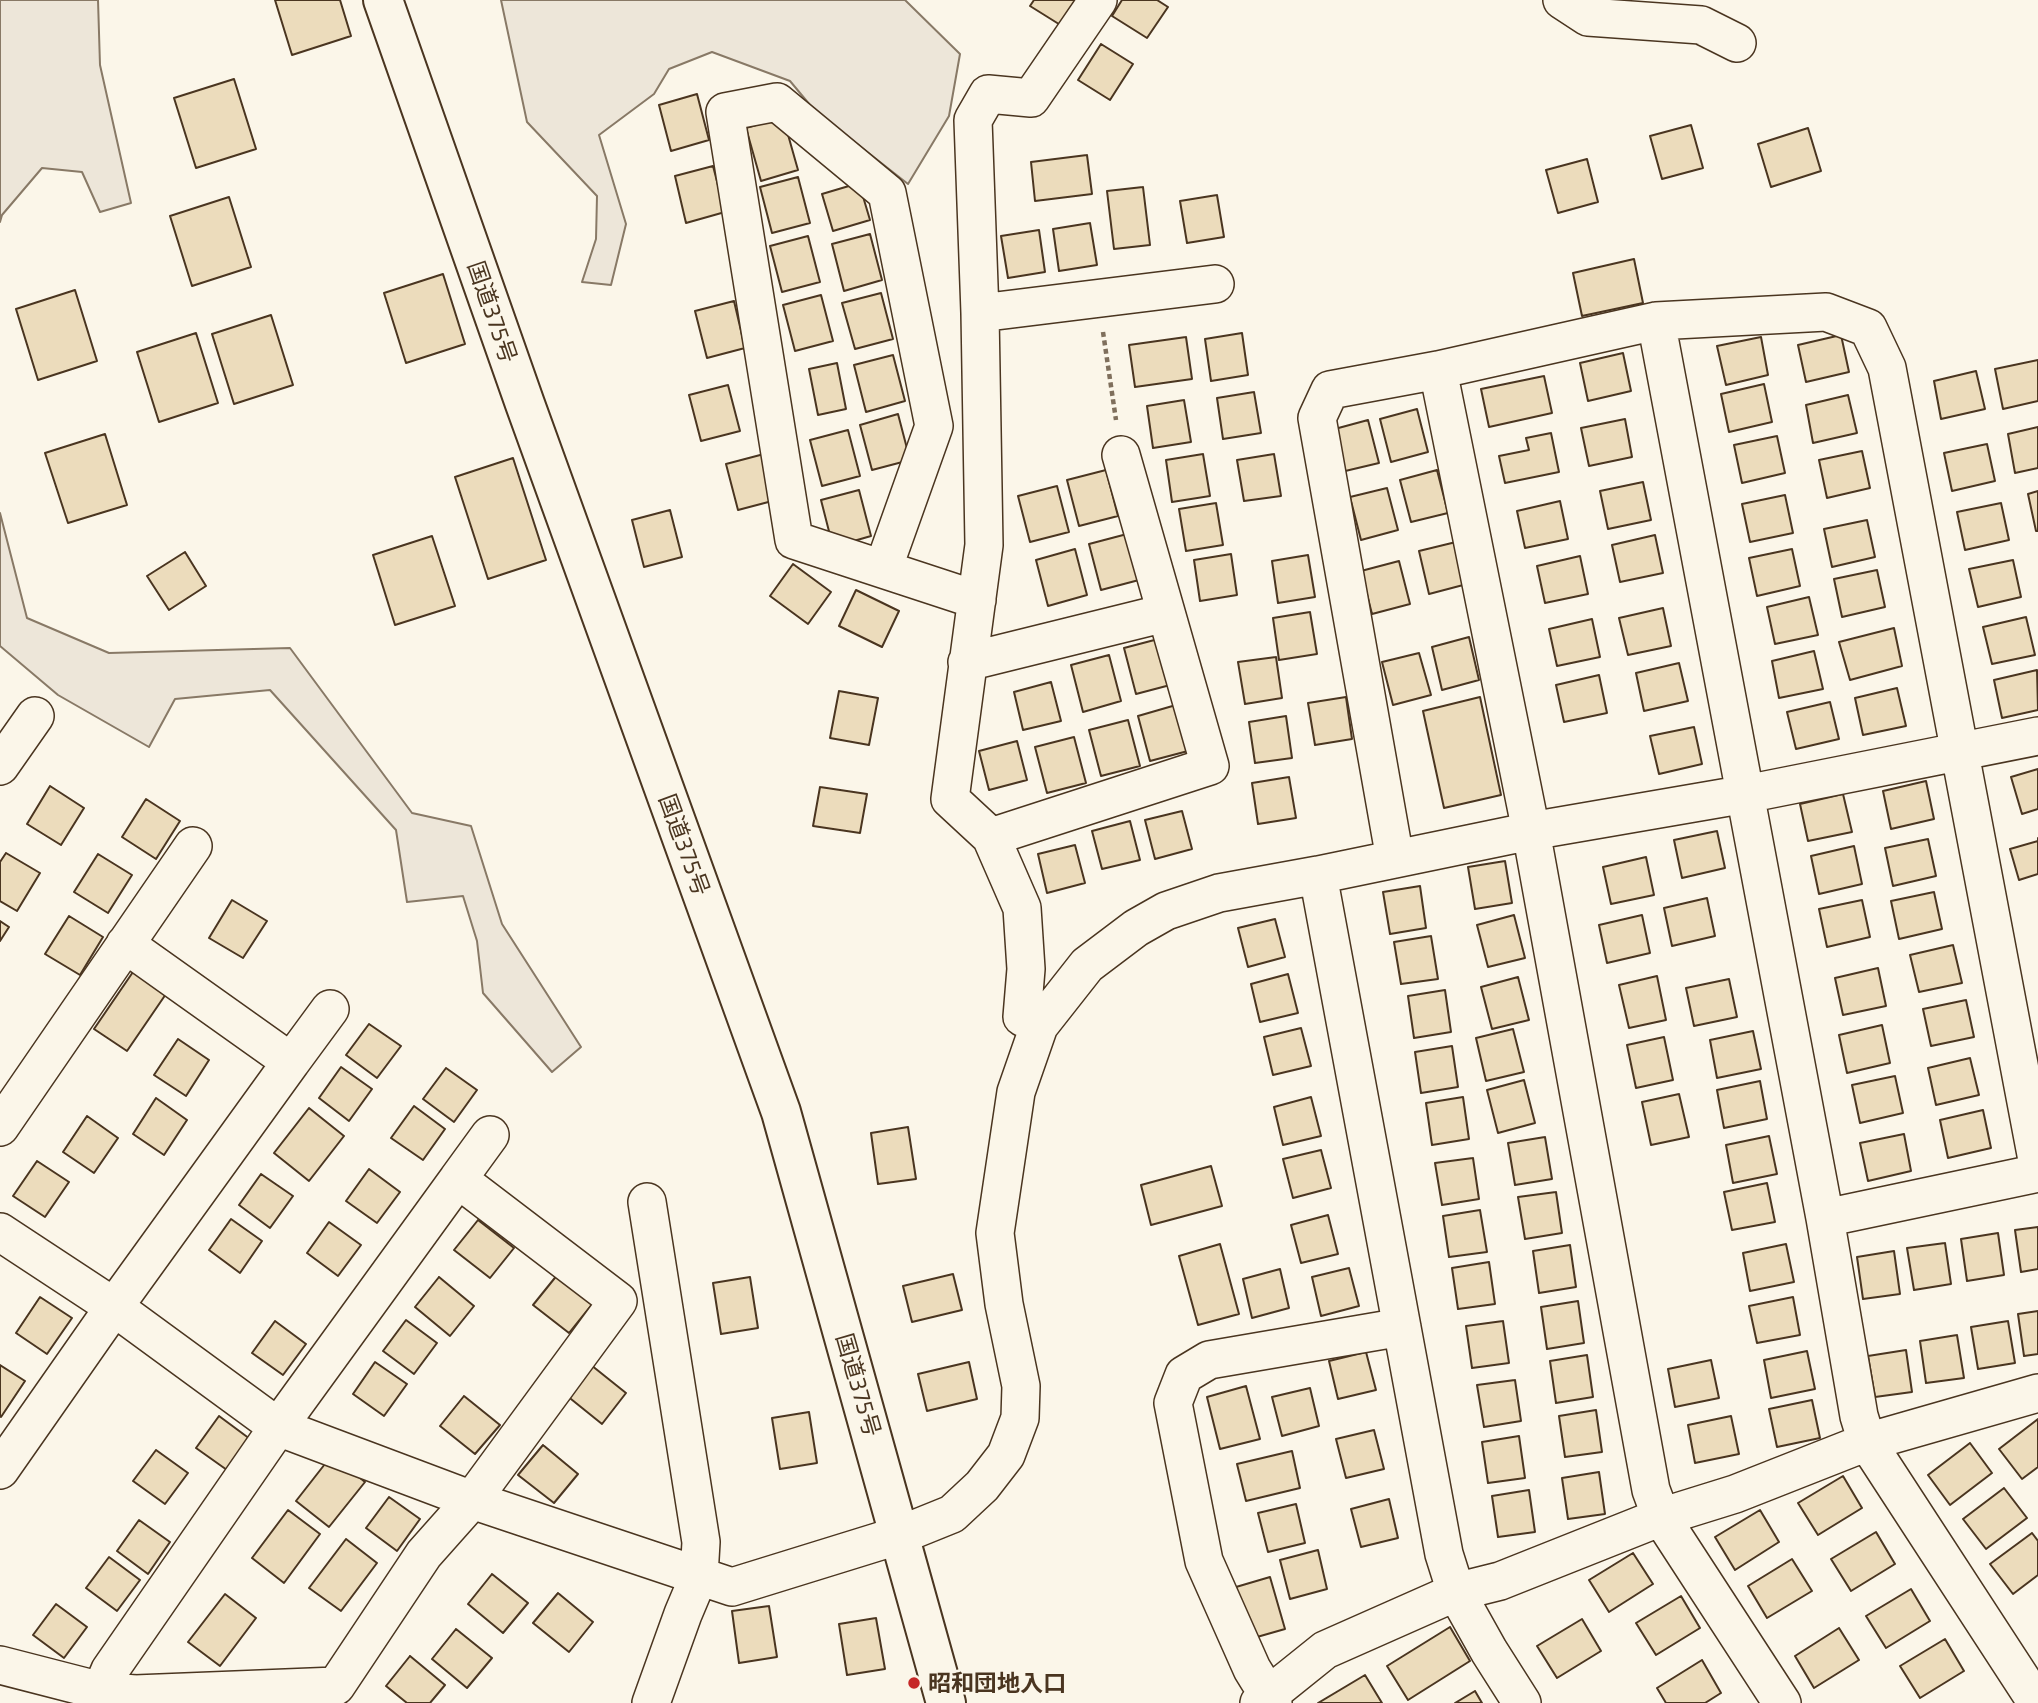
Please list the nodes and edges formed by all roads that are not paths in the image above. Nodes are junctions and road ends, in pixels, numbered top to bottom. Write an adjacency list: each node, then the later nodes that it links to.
1 (383, 0): 44 (highway, 国道375号)
2 (1098, 0): 6 (street)
3 (1562, 0): 4 (street)
4 (1737, 43)
5 (1215, 284): 6 (street)
6 (980, 313): 11 (street)
7 (1657, 321): 8 (street); 16 (street); 18 (street)
8 (1438, 370): 19 (street); 22 (street)
9 (1121, 455): 12 (street)
10 (883, 569): 10 (street); 11 (street)
11 (976, 600): 13 (street)
12 (1165, 613): 13 (street); 20 (street)
13 (967, 662): 20 (street)
14 (35, 716): 17 (street)
15 (2038, 736): 16 (street)
16 (1960, 751): 18 (street); 30 (street)
17 (0, 766)
18 (1746, 794): 19 (street); 34 (street)
19 (1531, 831): 22 (street); 43 (street)
20 (991, 837): 26 (street)
21 (193, 846): 24 (street)
22 (1395, 859): 23 (street)
23 (1318, 875): 26 (street); 37 (street)
24 (125, 944): 27 (street); 28 (street)
25 (330, 1009): 27 (street)
26 (1039, 1026): 44 (street)
27 (291, 1062): 36 (street)
28 (0, 1127)
29 (490, 1135): 32 (street)
30 (2038, 1165)
31 (2038, 1173): 34 (street)
32 (458, 1179): 39 (street); 42 (street)
33 (647, 1202): 45 (street)
34 (1825, 1218): 40 (street)
35 (0, 1232): 36 (street)
36 (114, 1307): 39 (street); 41 (street)
37 (1402, 1326): 46 (street); 50 (street)
38 (2038, 1393): 40 (street)
39 (278, 1427): 42 (street); 48 (street)
40 (1867, 1442): 43 (street); 55 (street)
41 (0, 1470)
42 (472, 1500): 45 (street); 49 (street)
43 (1661, 1517): 46 (street); 54 (street)
44 (900, 1535): 45 (street); 52 (highway, 国道375号)
45 (699, 1576): 51 (street)
46 (1456, 1592): 50 (street); 53 (street)
47 (0, 1665): 48 (street)
48 (102, 1691): 49 (street)
49 (337, 1694)
50 (1267, 1700)
51 (650, 1703)
52 (946, 1703)
53 (1522, 1703)
54 (1782, 1703)
55 (2038, 1703)

